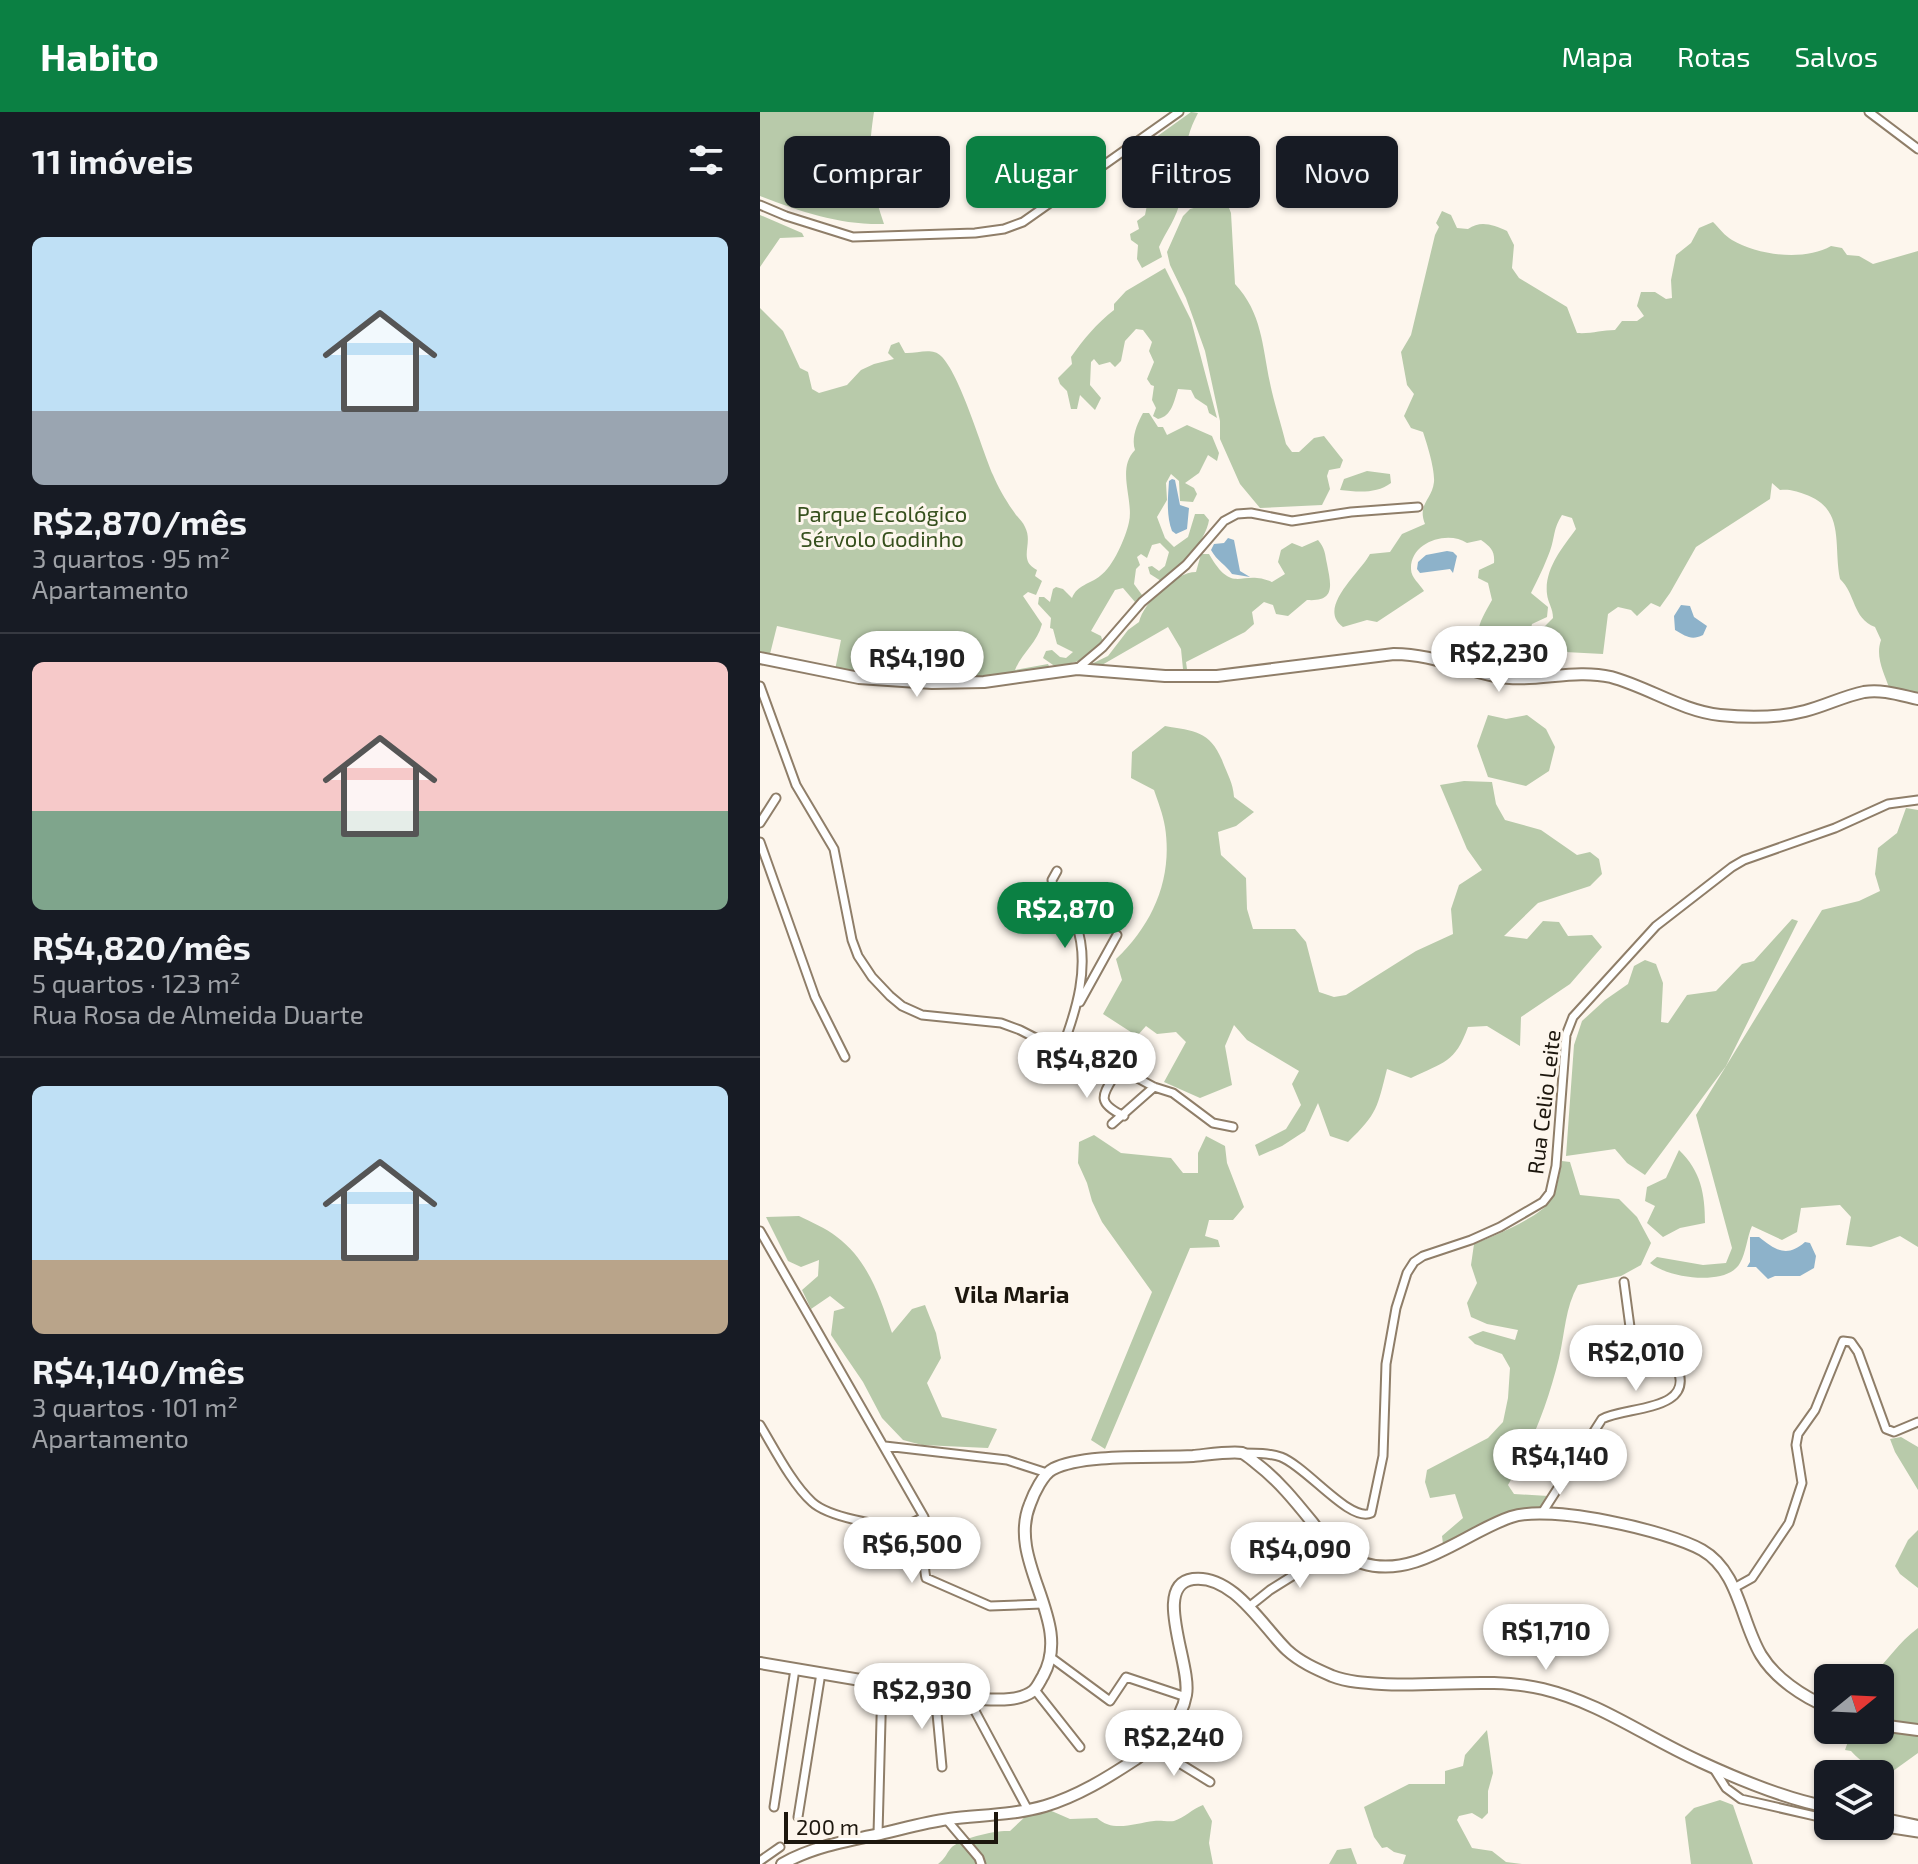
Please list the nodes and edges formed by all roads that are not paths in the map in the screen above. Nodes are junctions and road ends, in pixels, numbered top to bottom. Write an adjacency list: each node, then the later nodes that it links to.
1 (1179, 112): 4 (street)
2 (1869, 112): 3 (street)
3 (1918, 149)
4 (760, 205)
5 (1418, 507): 7 (street)
6 (760, 658): 7 (street)
7 (1077, 669): 9 (street)
8 (760, 686): 17 (street)
9 (1918, 699)
10 (776, 798): 12 (street)
11 (1918, 800): 29 (street, Rua Celio Leite)
12 (760, 823)
13 (760, 842): 18 (street)
14 (1057, 871): 16 (street)
15 (1117, 935): 16 (street)
16 (1077, 1008): 17 (street)
17 (1061, 1051): 19 (street)
18 (845, 1057)
19 (1119, 1068): 20 (street); 21 (street)
20 (1154, 1087): 21 (street); 23 (street)
21 (1124, 1116): 22 (street)
22 (1112, 1124)
23 (1233, 1127)
24 (760, 1231): 28 (street)
25 (1624, 1282): 31 (street)
26 (1918, 1422): 34 (street)
27 (760, 1425): 32 (street)
28 (885, 1446): 30 (street); 32 (street)
29 (1243, 1453): 30 (street); 33 (street)
30 (1047, 1473): 35 (street)
31 (1542, 1513): 33 (street); 34 (street)
32 (924, 1517): 35 (street)
33 (1334, 1550): 36 (street)
34 (1734, 1588): 46 (street)
35 (1042, 1604): 37 (street)
36 (1250, 1606): 44 (street); 52 (street)
37 (1049, 1656): 42 (street); 44 (street)
38 (760, 1663): 39 (street)
39 (795, 1669): 40 (street); 55 (street)
40 (821, 1673): 41 (street); 58 (street)
41 (882, 1682): 43 (street); 64 (street)
42 (1035, 1690): 45 (street); 49 (street)
43 (935, 1692): 45 (street); 51 (street)
44 (1186, 1697): 50 (street)
45 (968, 1698): 56 (street)
46 (1814, 1699)
47 (1894, 1727): 48 (street)
48 (1918, 1730)
49 (1080, 1747)
50 (1153, 1747): 53 (street); 56 (street)
51 (942, 1767)
52 (1713, 1767): 54 (street); 57 (street)
53 (1210, 1782)
54 (1814, 1802)
55 (774, 1807)
56 (1028, 1810): 59 (street)
57 (1814, 1816)
58 (798, 1817)
59 (946, 1819): 64 (street); 69 (street)
60 (1894, 1821): 61 (street)
61 (1918, 1826)
62 (1894, 1829): 63 (street)
63 (1918, 1833)
64 (878, 1834): 66 (street)
65 (780, 1847): 67 (street)
66 (803, 1858): 68 (street)
67 (760, 1861)
68 (782, 1864)
69 (981, 1864)

